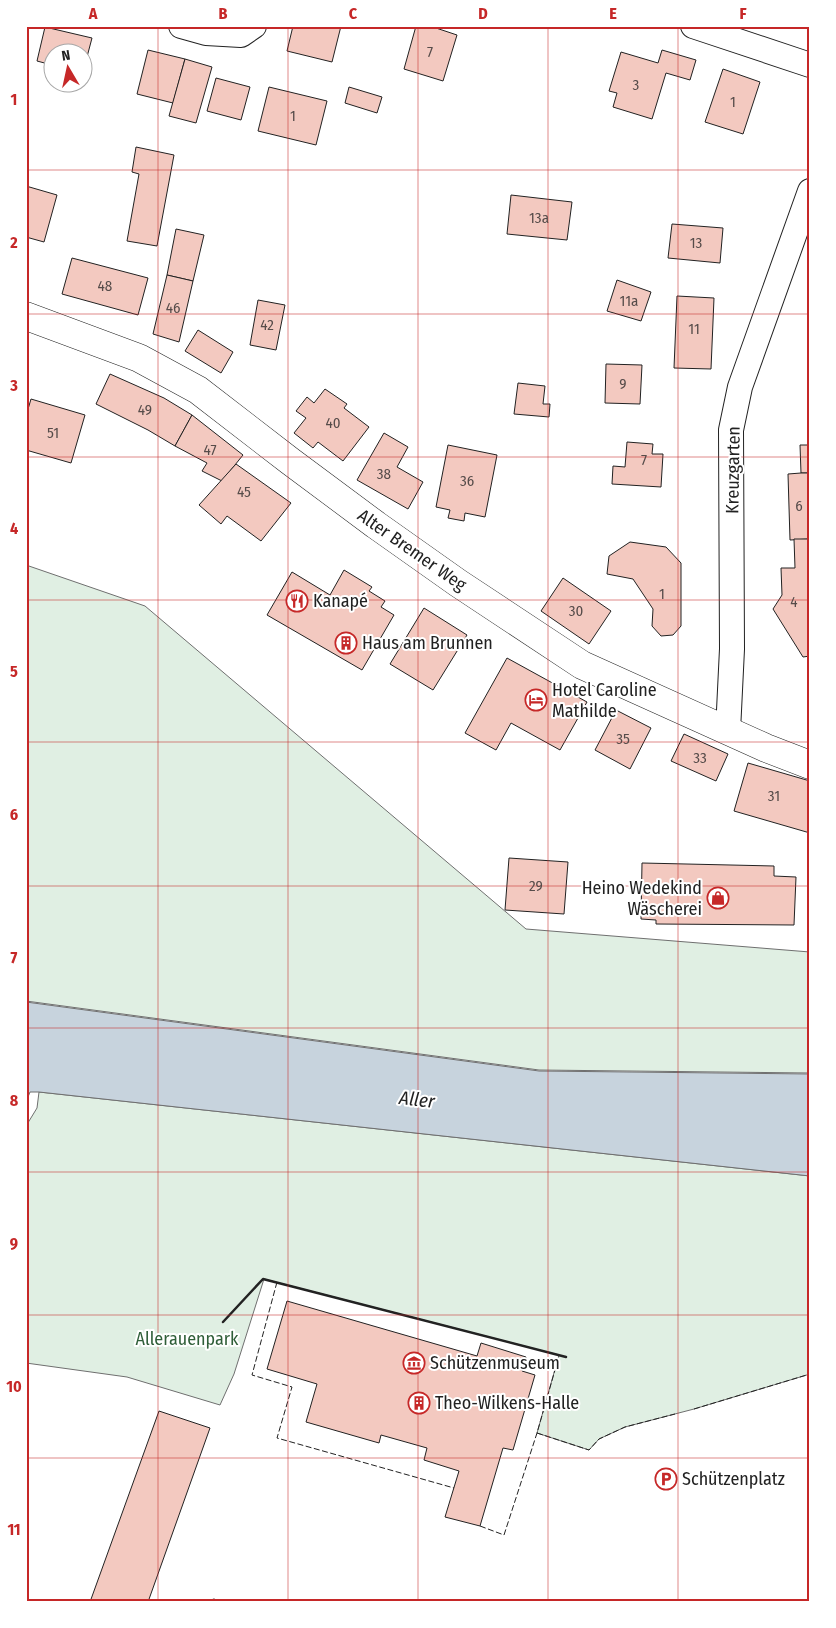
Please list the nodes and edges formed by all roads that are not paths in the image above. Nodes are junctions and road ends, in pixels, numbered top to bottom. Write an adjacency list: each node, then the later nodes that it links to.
1 (181, 26): 2 (street)
2 (254, 26)
3 (693, 26): 4 (street)
4 (810, 65)
5 (810, 191): 7 (street, Kreuzgarten)
6 (26, 316): 7 (street, Alter Bremer Weg)
7 (728, 731): 8 (street, Alter Bremer Weg)
8 (810, 765)

